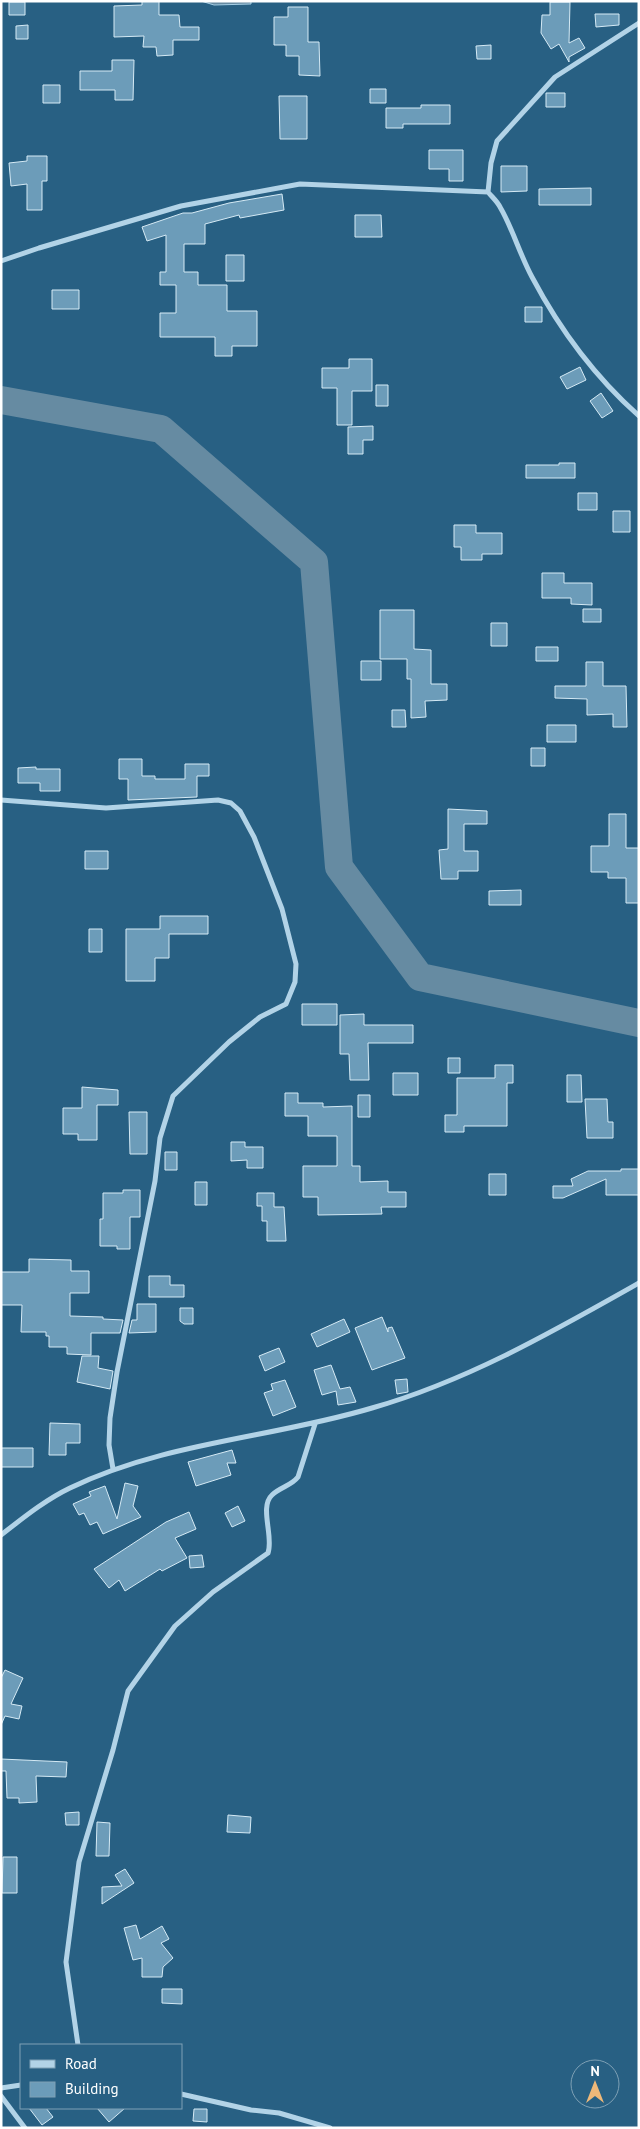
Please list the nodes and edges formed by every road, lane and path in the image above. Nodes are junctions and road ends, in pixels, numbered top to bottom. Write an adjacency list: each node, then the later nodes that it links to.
1 (639, 23): 2 (street)
2 (488, 192): 3 (street); 4 (street)
3 (1, 261)
4 (639, 416)
5 (1, 800): 8 (street)
6 (639, 1283): 7 (street)
7 (315, 1424): 8 (street); 10 (street)
8 (113, 1469): 9 (street)
9 (1, 1535)
10 (78, 2044)
11 (20, 2085): 12 (street)
12 (1, 2088)
13 (182, 2094): 16 (street)
14 (1, 2096): 15 (street)
15 (24, 2128)
16 (330, 2128)

